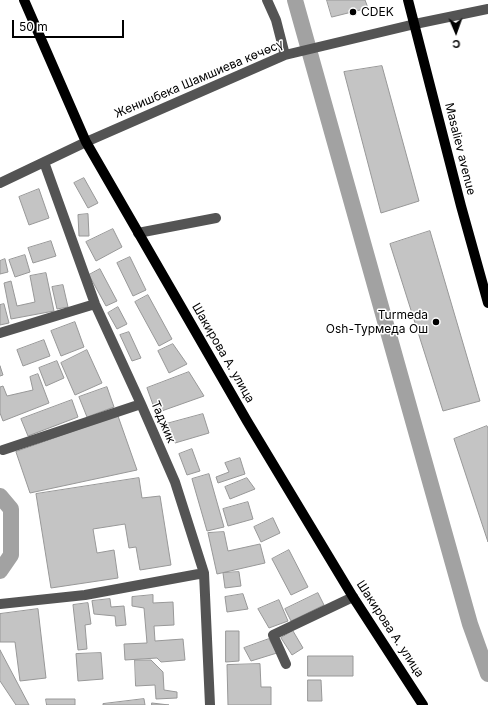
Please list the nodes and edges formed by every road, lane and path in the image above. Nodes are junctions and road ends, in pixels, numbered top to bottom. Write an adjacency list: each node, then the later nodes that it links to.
1 (24, 0): 7 (main road, Шакирова А. улица)
2 (267, 0): 6 (street)
3 (408, 0): 5 (main road, Masaliev avenue)
4 (488, 9): 5 (street, Женишбека Шамшиева көчөсү)
5 (415, 24): 6 (street, Женишбека Шамшиева көчөсү); 12 (main road, Masaliev avenue)
6 (290, 54): 7 (street, Женишбека Шамшиева көчөсү)
7 (86, 142): 8 (street, Женишбека Шамшиева көчөсү); 11 (main road, Шакирова А. улица)
8 (44, 162): 9 (street, Женишбека Шамшиева көчөсү); 13 (street, Таджик)
9 (0, 183)
10 (216, 218): 11 (street)
11 (138, 233): 18 (main road, Шакирова А. улица)
12 (488, 303)
13 (95, 304): 14 (street); 15 (street, Таджик)
14 (0, 333)
15 (141, 404): 16 (street); 17 (street, Таджик)
16 (3, 450)
17 (204, 573): 19 (street); 21 (street, Таджик)
18 (352, 597): 20 (street); 22 (main road, Шакирова А. улица)
19 (0, 604)
20 (286, 664)
21 (210, 705)
22 (423, 705)

